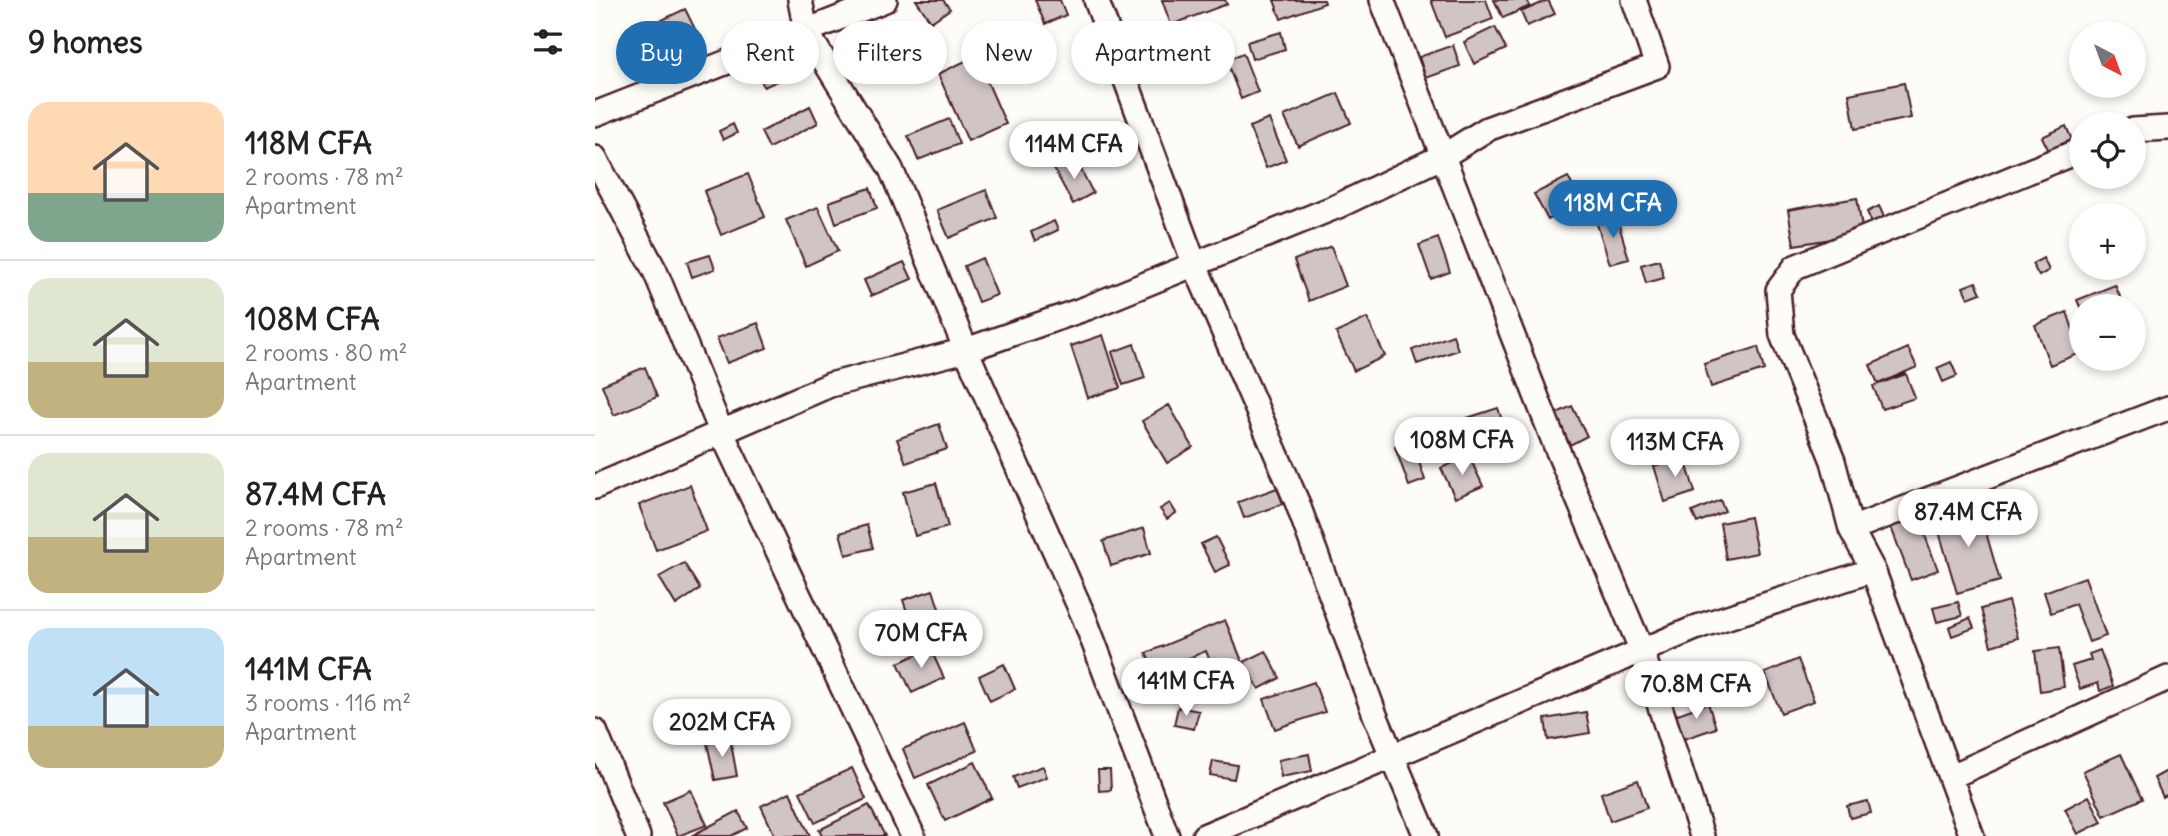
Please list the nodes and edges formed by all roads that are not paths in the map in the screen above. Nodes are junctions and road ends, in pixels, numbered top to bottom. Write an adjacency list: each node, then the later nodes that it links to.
1 (800, 0): 6 (street)
2 (885, 0): 7 (street)
3 (1097, 0): 16 (street)
4 (1382, 0): 13 (street)
5 (1633, 0): 13 (street)
6 (804, 21)
7 (819, 26)
8 (819, 52): 17 (street)
9 (721, 64): 10 (street)
10 (595, 114)
11 (2168, 128): 12 (street)
12 (2146, 129)
13 (1444, 155): 16 (street); 23 (street)
14 (2069, 155): 21 (street)
15 (595, 158): 19 (street)
16 (1194, 263): 17 (street); 26 (street)
17 (966, 350): 19 (street); 30 (street)
18 (2168, 408): 21 (street)
19 (721, 431): 20 (street); 29 (street)
20 (595, 487)
21 (1851, 529): 22 (street)
22 (1874, 570): 23 (street); 27 (street)
23 (1642, 651): 26 (street); 33 (street)
24 (2168, 678): 27 (street)
25 (595, 731): 28 (street)
26 (1393, 758): 31 (street); 32 (street)
27 (1950, 777): 34 (street)
28 (638, 836)
29 (913, 836)
30 (1167, 836)
31 (1204, 836)
32 (1426, 836)
33 (1702, 836)
34 (1972, 836)

